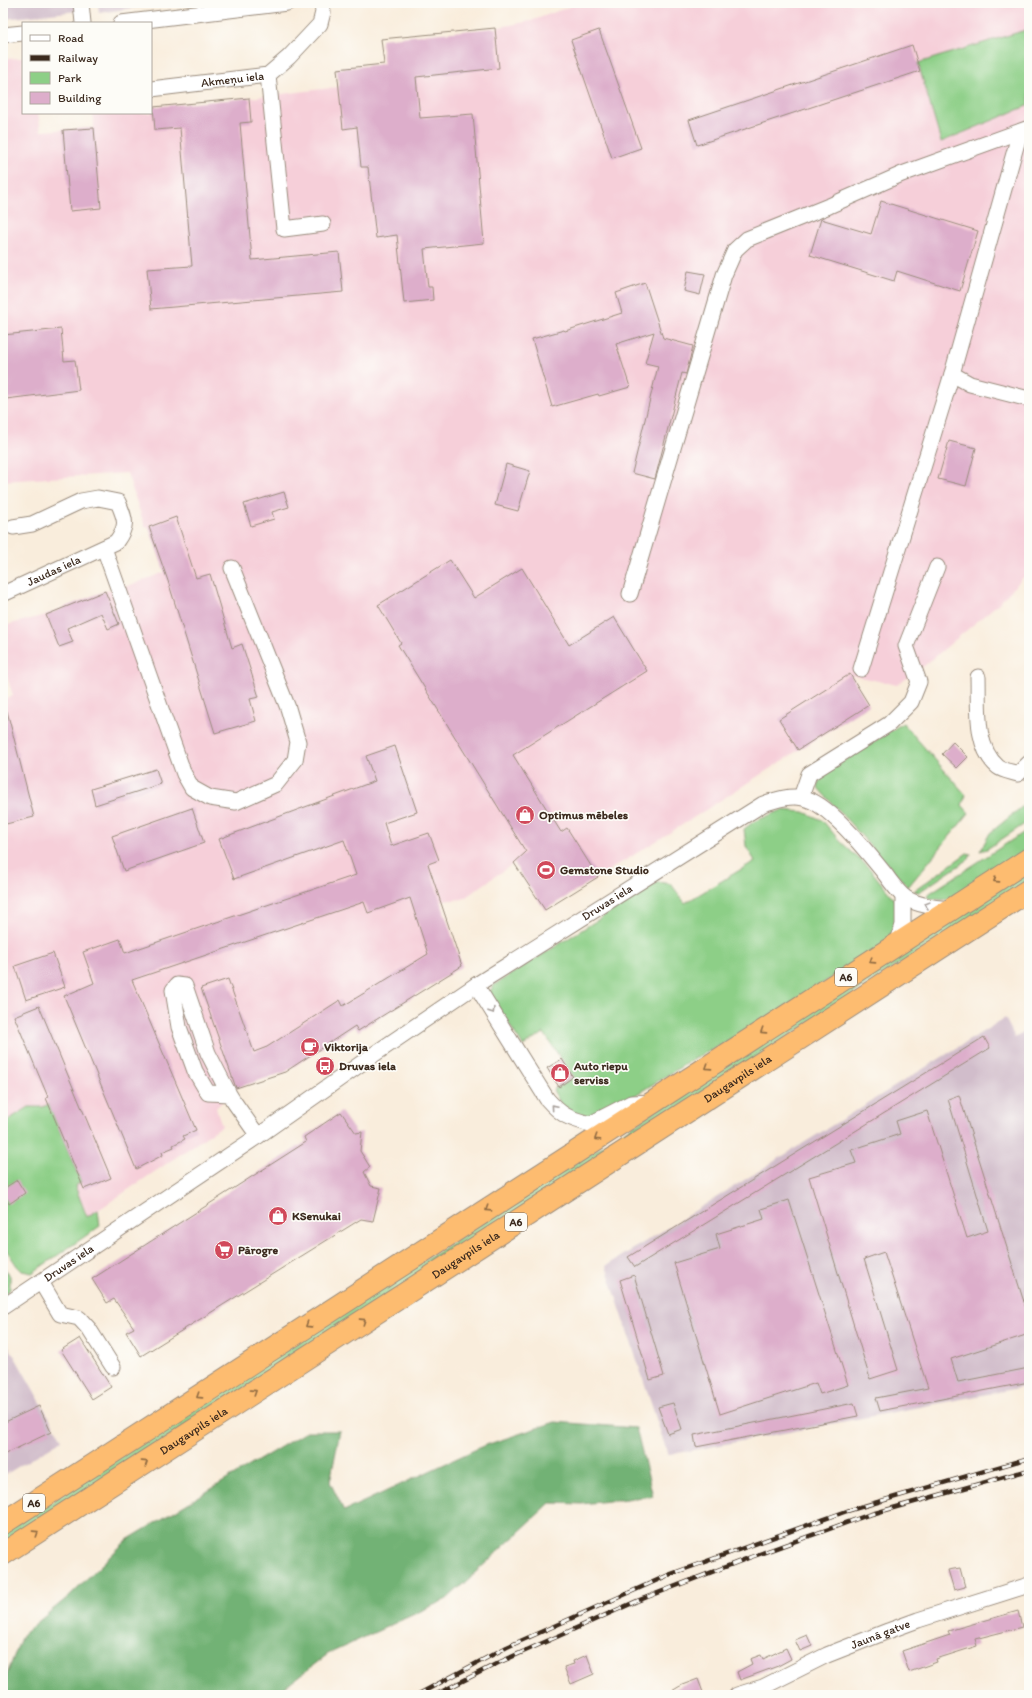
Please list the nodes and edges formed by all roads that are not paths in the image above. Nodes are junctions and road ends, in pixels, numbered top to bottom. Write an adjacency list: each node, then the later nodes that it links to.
1 (81, 3): 4 (street)
2 (287, 3): 5 (street)
3 (322, 3): 8 (street, Akmeņu iela)
4 (83, 22)
5 (129, 22)
6 (22, 33): 7 (street)
7 (3, 35)
8 (268, 75): 9 (street, Akmeņu iela); 11 (street)
9 (152, 90)
10 (1024, 130): 12 (street); 19 (street)
11 (323, 224)
12 (952, 374): 13 (street); 20 (street)
13 (1029, 399)
14 (13, 528): 15 (street, Jaudas iela)
15 (104, 548): 17 (street); 18 (street, Jaudas iela)
16 (937, 567): 23 (street)
17 (232, 568)
18 (3, 594)
19 (630, 594)
20 (861, 669)
21 (978, 677): 22 (street)
22 (1029, 762)
23 (801, 797): 26 (street, Druvas iela); 29 (street, Druvas iela)
24 (1029, 859): 27 (highway, A6, one-way to 27)
25 (1029, 890): 37 (highway, Daugavpils iela / A6, one-way to 25)
26 (903, 896): 27 (street, Druvas iela, one-way to 26); 28 (street)
27 (952, 909): 28 (highway, A6)
28 (897, 945): 31 (highway, A6, one-way to 31)
29 (476, 985): 31 (street); 32 (street, Druvas iela)
30 (229, 1094): 30 (street); 32 (street)
31 (653, 1102): 36 (highway, A6, one-way to 36)
32 (258, 1136): 33 (street, Druvas iela)
33 (41, 1282): 34 (street, Druvas iela); 35 (street)
34 (3, 1307)
35 (113, 1367)
36 (3, 1523)
37 (3, 1554)
38 (1029, 1585): 39 (street, Jaunā gatve)
39 (737, 1695)

